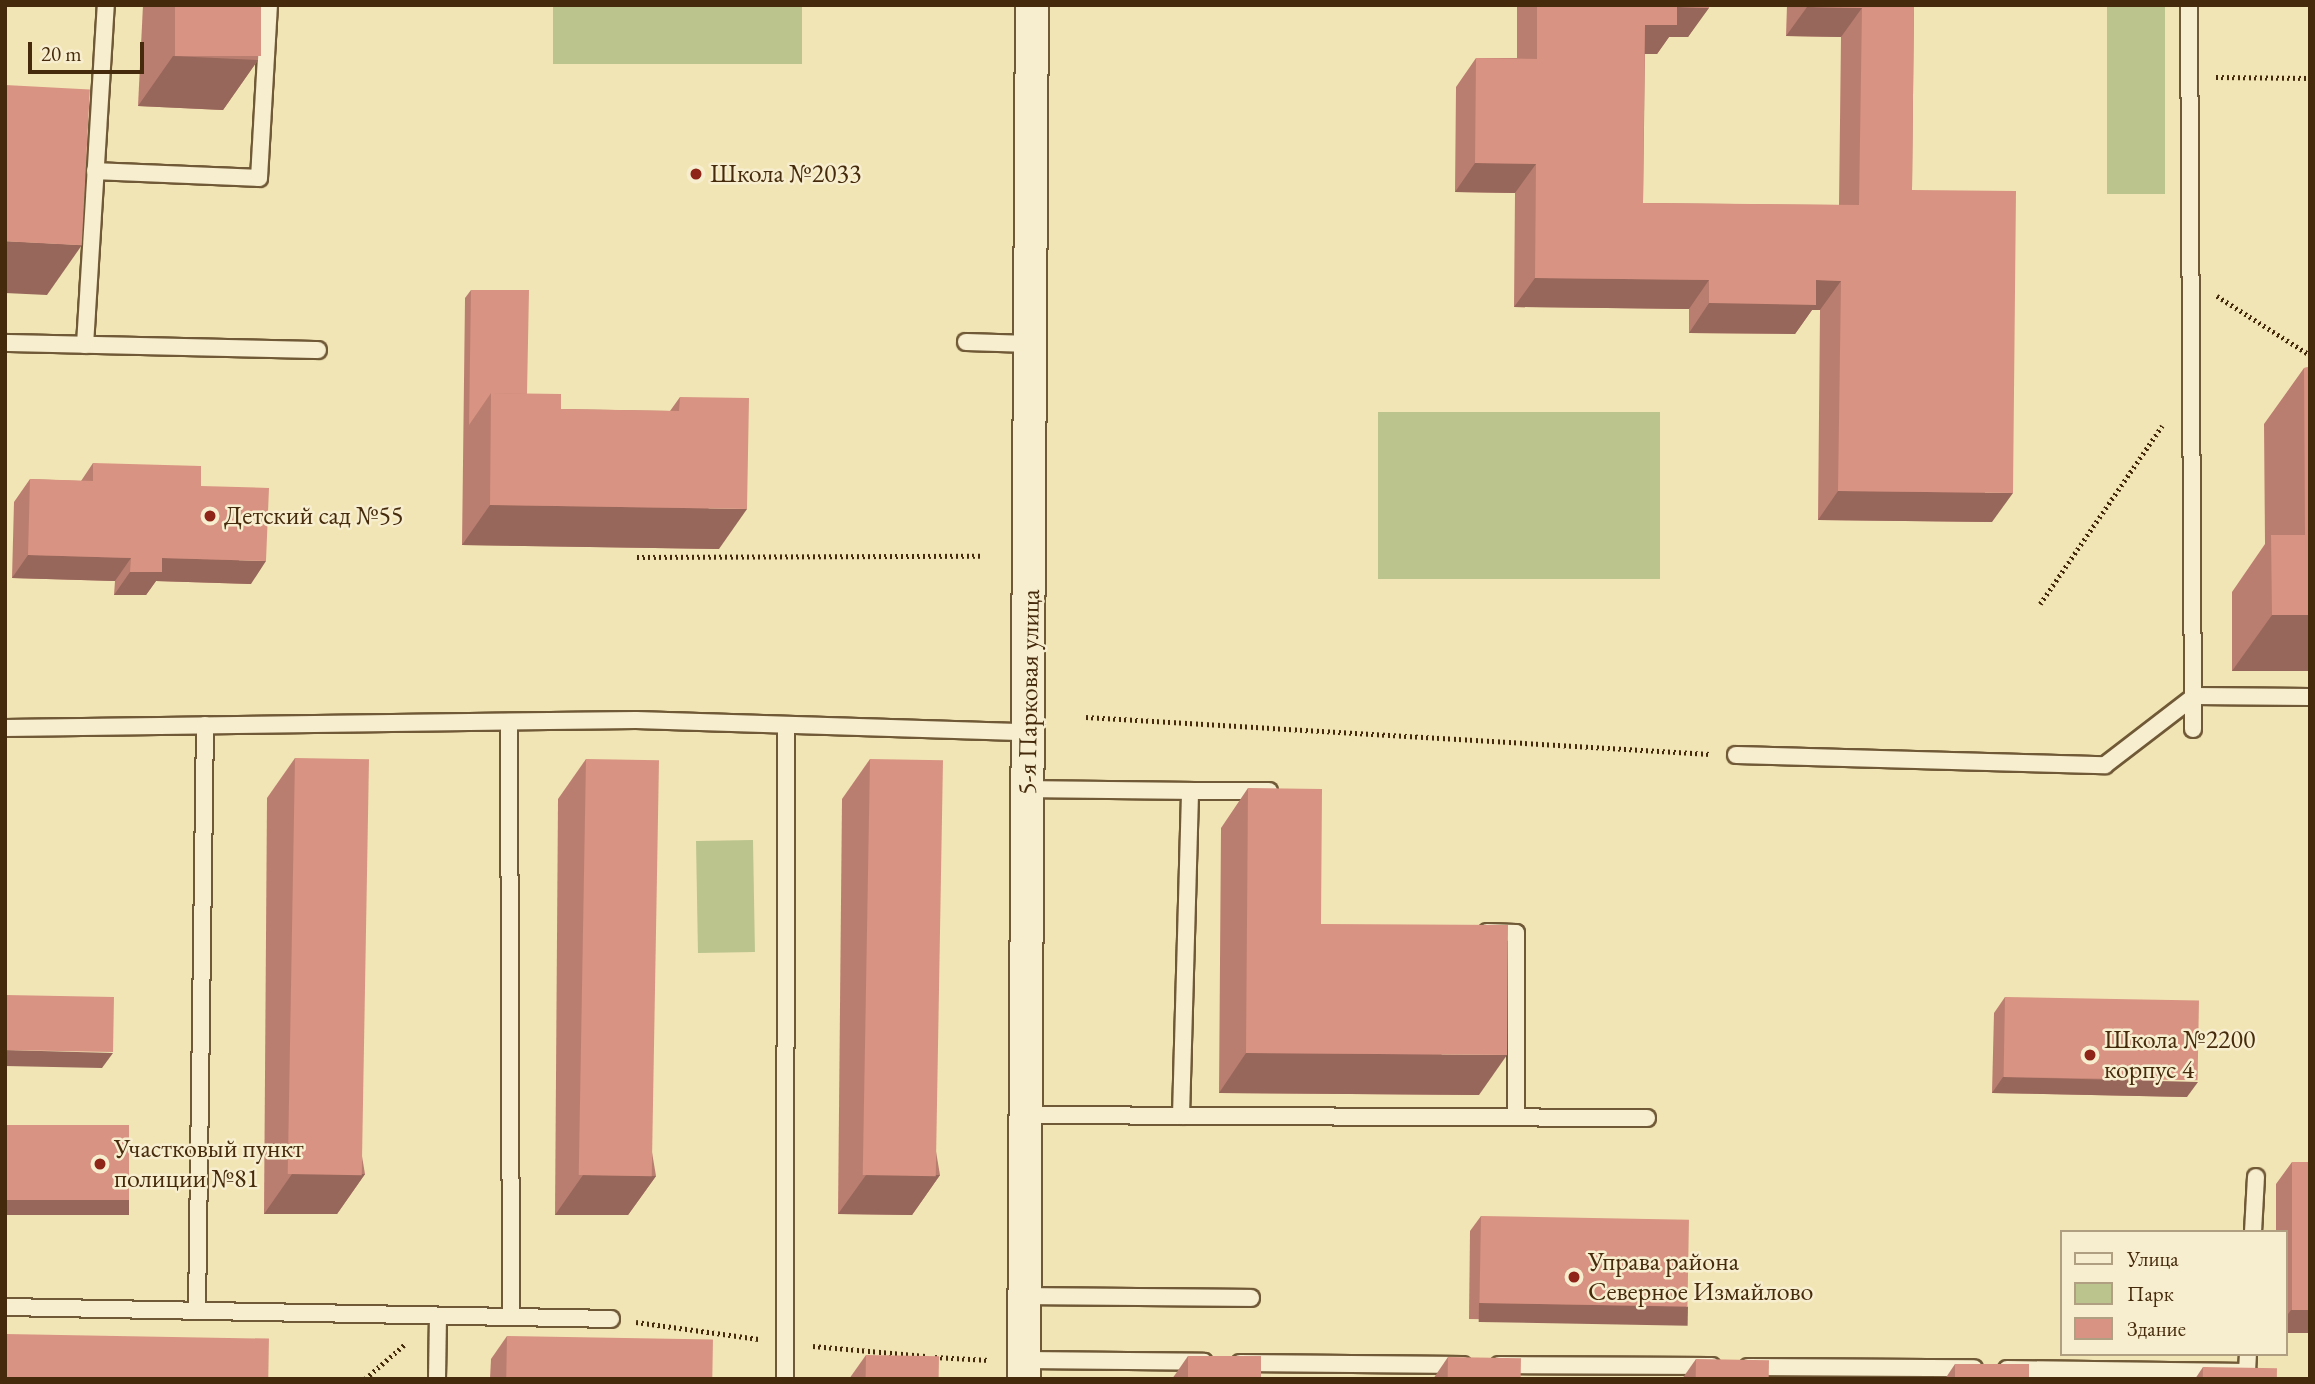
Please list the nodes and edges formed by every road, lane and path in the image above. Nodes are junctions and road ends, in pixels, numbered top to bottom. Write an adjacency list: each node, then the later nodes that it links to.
1 (106, 5): 7 (lane)
2 (269, 5): 7 (lane)
3 (1032, 5): 11 (street, 5-я Парковая улица)
4 (2189, 5): 5 (lane)
5 (2189, 77): 6 (path); 8 (lane)
6 (2310, 78)
7 (95, 171): 12 (lane)
8 (2189, 279): 14 (path); 15 (lane)
9 (966, 342): 11 (lane)
10 (5, 343): 12 (lane)
11 (1030, 344): 27 (street, 5-я Парковая улица)
12 (85, 345): 13 (lane)
13 (318, 350)
14 (2310, 355)
15 (2189, 385): 18 (path); 19 (lane)
16 (980, 556): 17 (path)
17 (637, 557)
18 (2040, 604)
19 (2195, 696): 20 (lane); 26 (lane); 28 (lane)
20 (2310, 697)
21 (1086, 717): 28 (path)
22 (509, 722): 23 (lane); 24 (lane); 44 (lane)
23 (205, 725): 25 (lane); 42 (lane)
24 (786, 726): 27 (lane); 46 (lane)
25 (5, 728)
26 (2193, 729)
27 (1028, 732): 29 (street, 5-я Парковая улица)
28 (1736, 755)
29 (1028, 789): 30 (lane); 33 (street, 5-я Парковая улица)
30 (1190, 790): 31 (lane); 34 (lane)
31 (1285, 791)
32 (1461, 931): 35 (lane)
33 (1026, 1115): 34 (lane); 39 (street, 5-я Парковая улица)
34 (1181, 1115): 35 (lane)
35 (1516, 1117): 36 (lane)
36 (1647, 1118)
37 (2256, 1177): 38 (lane)
38 (2253, 1230)
39 (1025, 1296): 40 (lane); 48 (street, 5-я Парковая улица)
40 (1251, 1298)
41 (5, 1307): 42 (lane)
42 (197, 1311): 43 (lane)
43 (438, 1316): 44 (lane); 54 (path); 55 (lane)
44 (511, 1317): 45 (lane)
45 (611, 1319): 46 (path)
46 (785, 1343): 48 (path); 56 (lane)
47 (2248, 1356): 53 (lane)
48 (1024, 1369): 49 (lane)
49 (1270, 1371): 50 (lane)
50 (1361, 1372): 51 (lane)
51 (1772, 1373): 52 (lane)
52 (1871, 1373): 53 (lane)
53 (2250, 1375)
54 (365, 1379)
55 (437, 1379)
56 (785, 1379)

